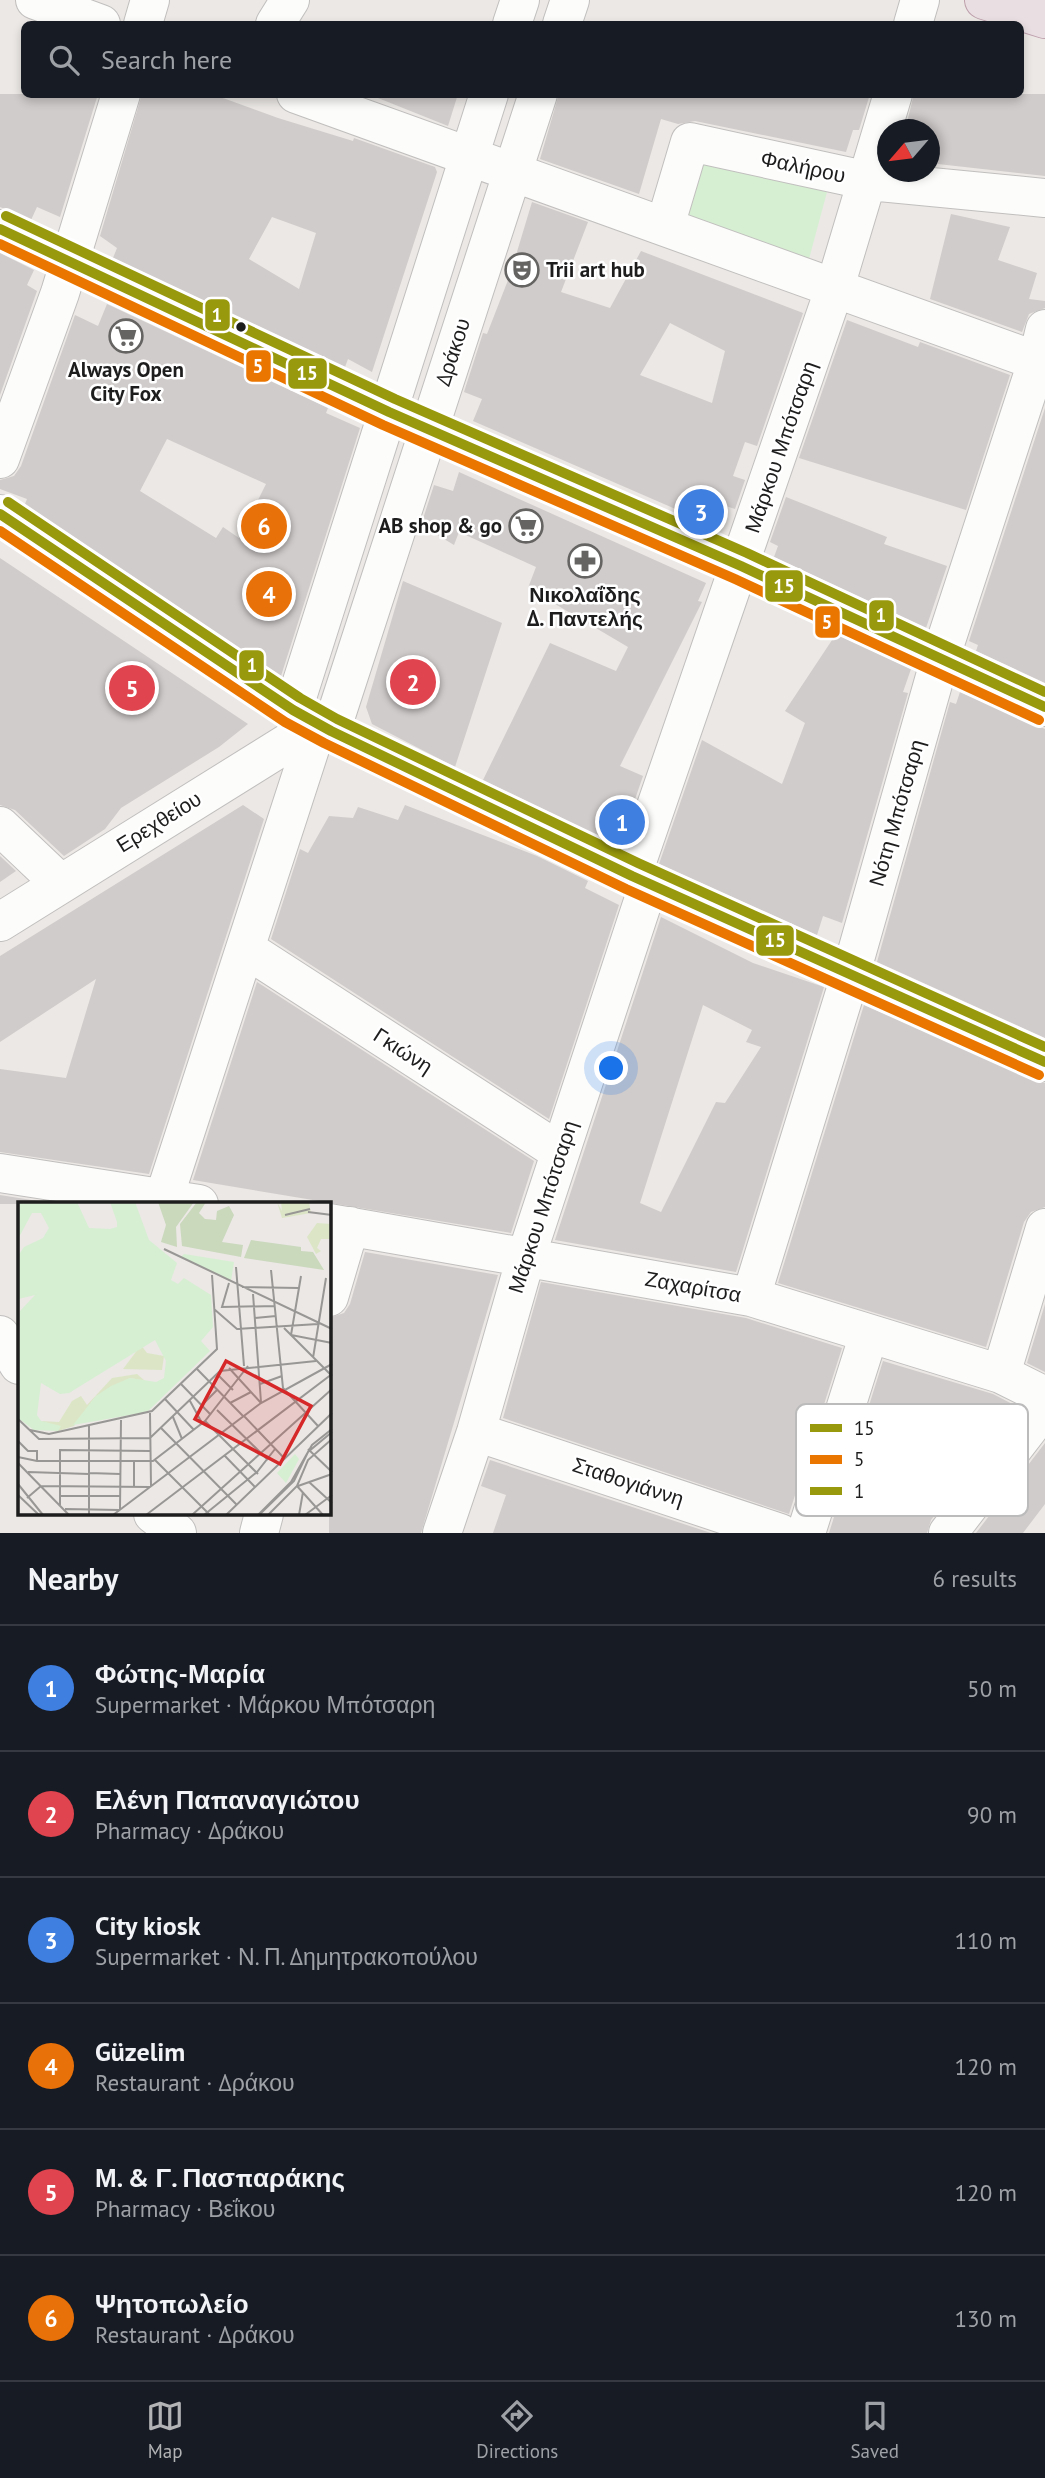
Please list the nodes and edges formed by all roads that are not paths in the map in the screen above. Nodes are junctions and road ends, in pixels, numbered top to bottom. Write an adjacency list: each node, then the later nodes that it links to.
1 (35, 0): 9 (street)
2 (150, 0): 10 (street)
3 (290, 0): 11 (street)
4 (520, 0): 12 (street)
5 (570, 0): 13 (street)
6 (920, 0): 14 (street)
7 (984, 0): 8 (highway)
8 (1045, 19)
9 (93, 21)
10 (144, 21)
11 (277, 21)
12 (513, 21)
13 (563, 21)
14 (914, 21)
15 (120, 98): 26 (street)
16 (307, 98): 20 (street)
17 (488, 98): 20 (street, Δράκου)
18 (537, 98): 21 (street, Δράκου)
19 (892, 98): 22 (street, Μάρκου Μπότσαρη)
20 (470, 157): 21 (street); 29 (street, Δράκου)
21 (513, 172): 24 (street); 30 (street, Δράκου)
22 (869, 181): 23 (street, Φαλήρου); 24 (street, Φαλήρου); 27 (street, Μάρκου Μπότσαρη)
23 (1045, 198)
24 (665, 226): 27 (street)
25 (0, 229): 26 (street)
26 (68, 260): 29 (street); 31 (street)
27 (835, 287): 28 (street); 33 (street, Μάρκου Μπότσαρη)
28 (1042, 352): 34 (street, Νότη Μπότσαρη)
29 (389, 412): 30 (street); 36 (street, Δράκου)
30 (427, 429): 33 (street); 36 (street, Δράκου)
31 (0, 459)
32 (0, 514): 36 (street)
33 (741, 566): 34 (street); 38 (street, Μάρκου Μπότσαρη)
34 (940, 659): 35 (street); 42 (street, Νότη Μπότσαρη)
35 (1045, 707)
36 (314, 722): 38 (street); 39 (street, Ερεχθείου); 41 (street, Δράκου)
37 (0, 826): 39 (street)
38 (641, 880): 42 (street); 44 (street, Μάρκου Μπότσαρη)
39 (60, 883): 40 (street, Ερεχθείου)
40 (0, 922)
41 (246, 949): 44 (street, Γκιώνη); 46 (street, Δράκου)
42 (851, 973): 43 (street); 51 (street, Νότη Μπότσαρη)
43 (1045, 1062)
44 (560, 1152): 49 (street, Μάρκου Μπότσαρη)
45 (0, 1173): 46 (street)
46 (175, 1202)
47 (340, 1224): 49 (street, Ζαχαρίτσα); 50 (street)
48 (1045, 1228): 55 (street)
49 (526, 1257): 51 (street, Ζαχαρίτσα); 60 (street, Μάρκου Μπότσαρη)
50 (331, 1284)
51 (751, 1297): 52 (street, Ζαχαρίτσα)
52 (869, 1334): 55 (street, Ζαχαρίτσα); 57 (street)
53 (0, 1335): 54 (street)
54 (18, 1363)
55 (1001, 1374): 56 (street, Ζαχαρίτσα)
56 (1045, 1396)
57 (847, 1404)
58 (1045, 1407): 59 (street)
59 (1028, 1429)
60 (476, 1432): 67 (street, Μάρκου Μπότσαρη); 68 (street, Σταθογιάννη)
61 (155, 1516): 65 (street)
62 (263, 1516): 66 (street)
63 (811, 1516): 69 (street)
64 (961, 1516): 70 (street)
65 (177, 1533)
66 (259, 1533)
67 (442, 1533)
68 (780, 1533)
69 (806, 1533)
70 (948, 1533)

